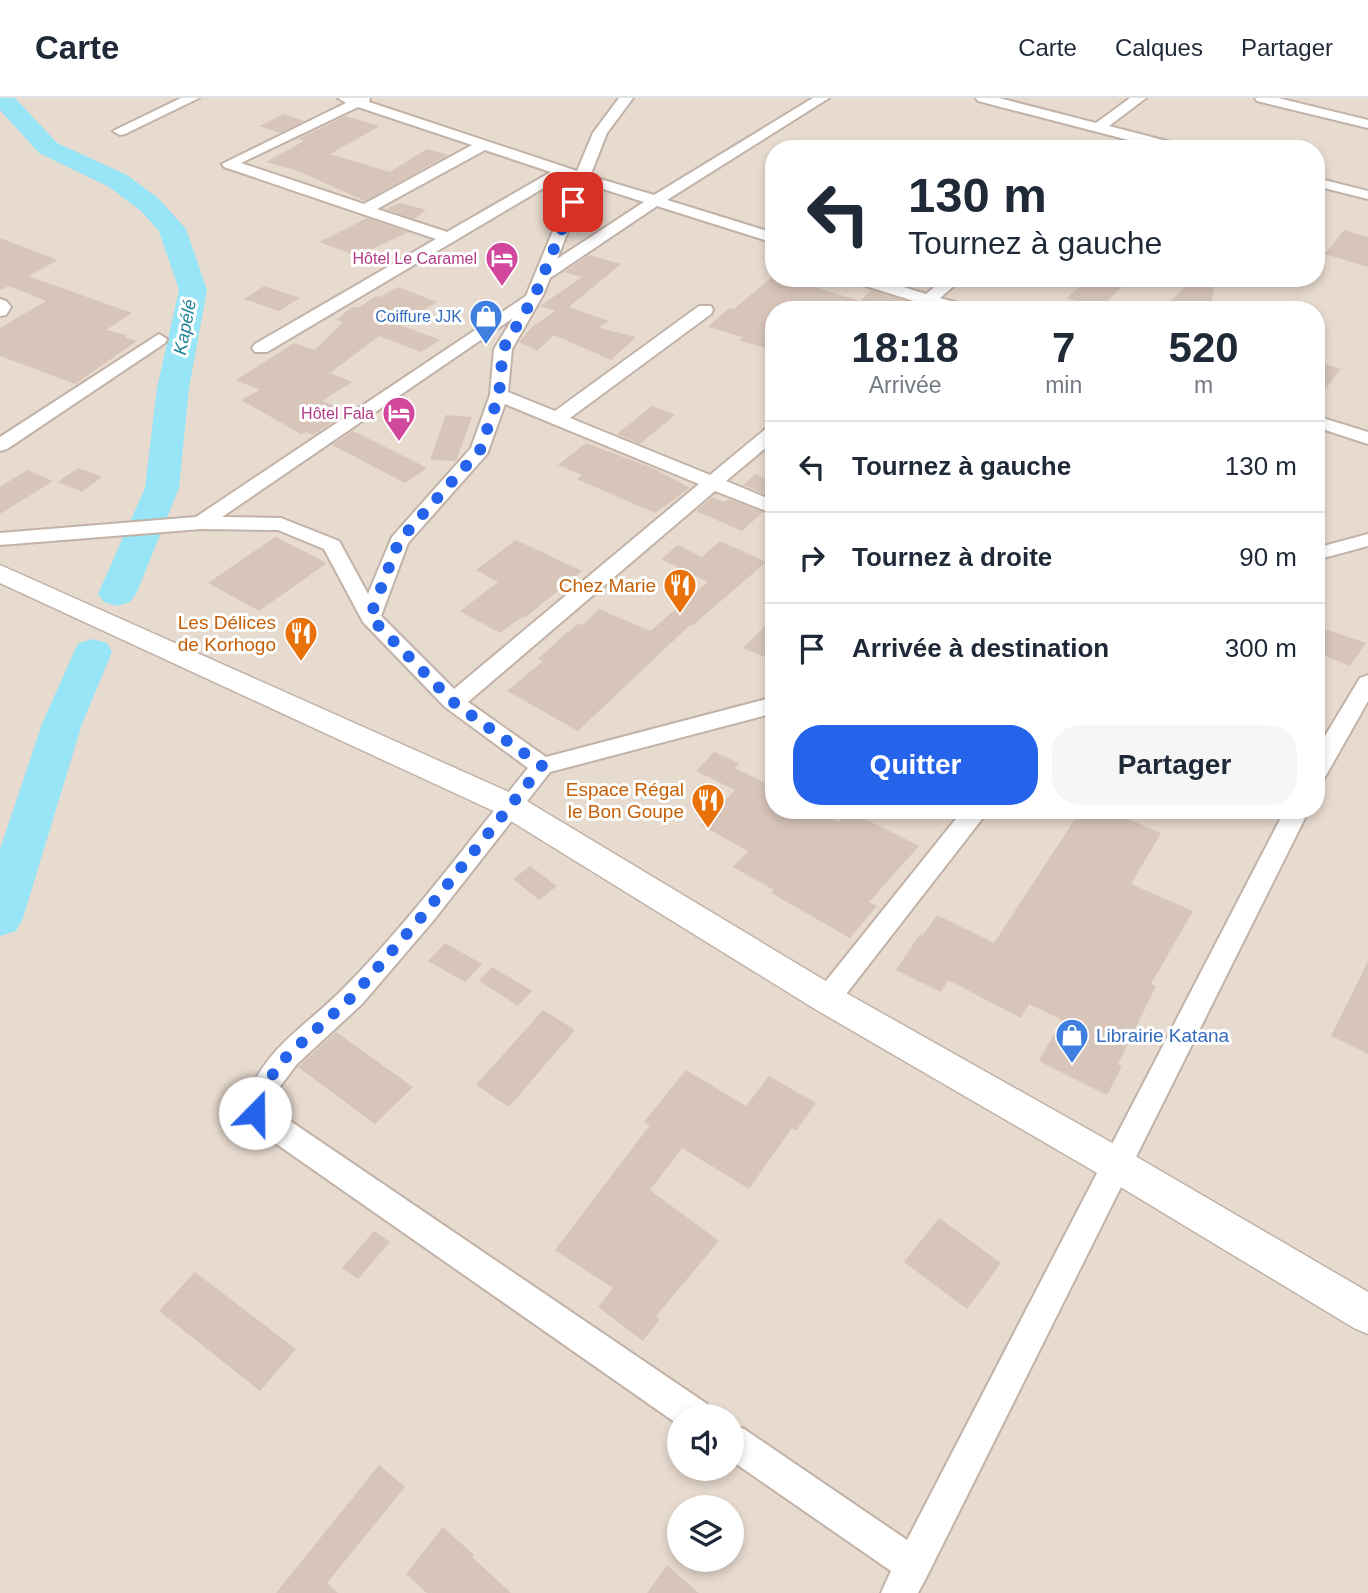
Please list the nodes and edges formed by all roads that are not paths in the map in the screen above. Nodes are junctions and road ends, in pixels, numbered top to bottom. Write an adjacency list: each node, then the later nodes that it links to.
1 (192, 98): 10 (street)
2 (626, 98): 16 (street)
3 (822, 98): 19 (street)
4 (983, 98): 9 (street)
5 (1139, 98): 9 (street)
6 (1262, 98): 8 (street)
7 (356, 99): 14 (street); 20 (street)
8 (1368, 124)
9 (1097, 129): 11 (street)
10 (120, 131)
11 (1126, 135): 12 (street); 13 (street)
12 (1120, 140)
13 (1146, 140)
14 (485, 144): 15 (street); 20 (street)
15 (563, 171): 16 (street); 22 (street)
16 (583, 178): 19 (street); 23 (street)
17 (1325, 184): 18 (street)
18 (1368, 195)
19 (655, 201): 21 (street); 23 (street)
20 (366, 209): 22 (street)
21 (765, 235)
22 (449, 238): 33 (street)
23 (544, 275): 26 (street)
24 (878, 287): 27 (street)
25 (944, 287): 28 (street)
26 (535, 295): 34 (street); 42 (street)
27 (913, 301)
28 (928, 301)
29 (0, 304): 31 (street)
30 (705, 310): 35 (street)
31 (0, 311)
32 (159, 339): 39 (street)
33 (261, 348)
34 (499, 395): 35 (street); 47 (street)
35 (556, 419): 40 (street)
36 (1325, 424): 37 (street)
37 (1368, 438)
38 (765, 439): 40 (street)
39 (0, 445)
40 (713, 482): 41 (street); 49 (street)
41 (765, 504)
42 (201, 523): 43 (street); 47 (street)
43 (0, 539)
44 (1368, 540): 45 (street)
45 (1325, 552)
46 (0, 573): 53 (street)
47 (370, 617): 49 (street)
48 (1368, 683): 51 (street)
49 (453, 702): 52 (street)
50 (764, 708): 52 (street)
51 (1325, 732)
52 (542, 766): 53 (street)
53 (509, 805): 56 (street); 59 (street)
54 (970, 819): 56 (street)
55 (1292, 819): 57 (street)
56 (827, 999): 57 (street)
57 (1116, 1165): 58 (street); 61 (street)
58 (1368, 1314)
59 (678, 1404)
60 (744, 1451): 61 (street)
61 (907, 1580)

